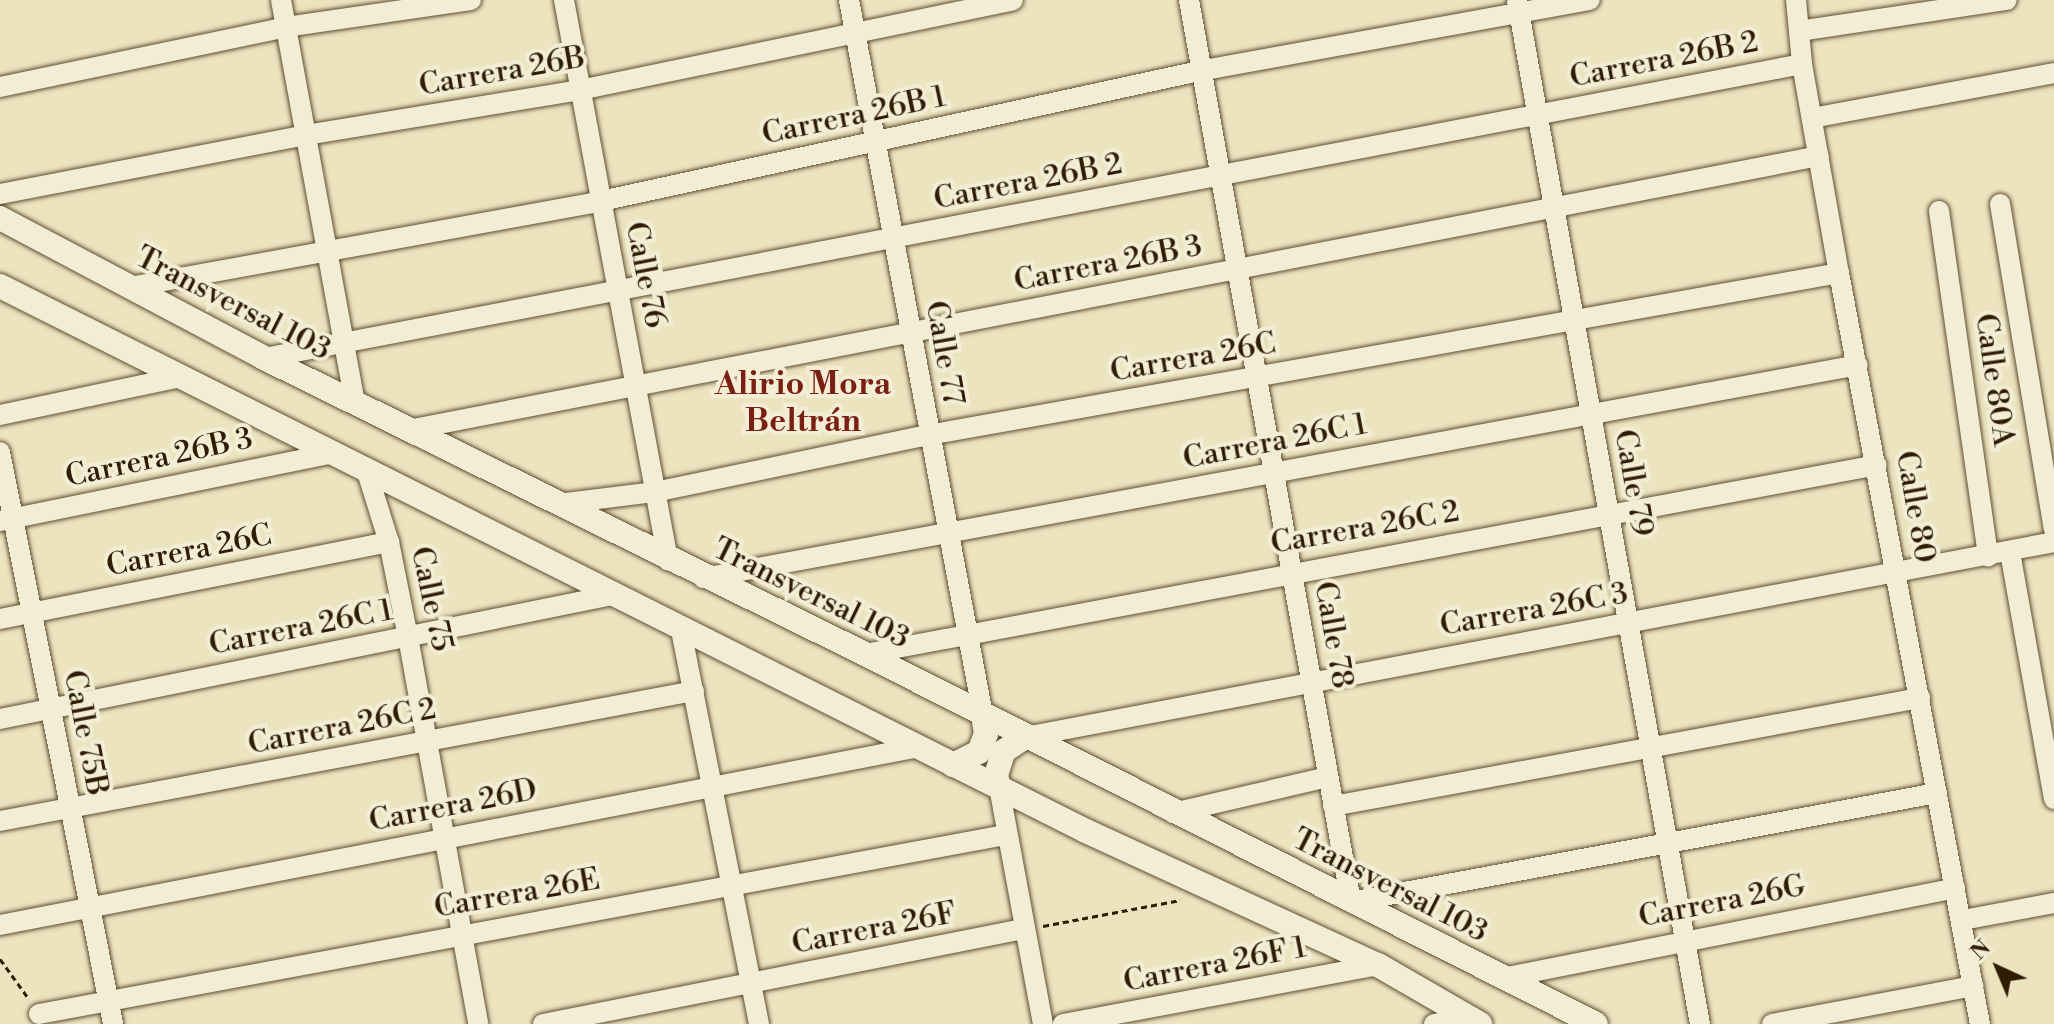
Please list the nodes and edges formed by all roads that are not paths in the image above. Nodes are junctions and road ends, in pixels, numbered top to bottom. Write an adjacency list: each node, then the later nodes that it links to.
1 (281, 0): 11 (street)
2 (471, 0): 11 (street)
3 (564, 0): 18 (street, Calle 76)
4 (849, 0): 13 (street, Calle 77)
5 (1013, 0): 13 (street, Carrera 26B)
6 (1189, 0): 15 (street, Calle 78)
7 (1590, 0): 10 (street, Carrera 26B 1)
8 (1796, 0): 12 (street, Calle 80)
9 (2007, 0): 12 (street)
10 (1518, 6): 15 (street, Carrera 26B 1); 19 (street, Calle 79)
11 (286, 27): 17 (street); 21 (street)
12 (1799, 31): 14 (street, Calle 80)
13 (855, 34): 18 (street, Carrera 26B); 22 (street, Calle 77)
14 (1802, 64): 19 (street, Carrera 26B 2); 20 (street, Calle 80)
15 (1204, 70): 22 (street, Carrera 26B 1); 24 (street, Calle 78)
16 (2054, 73): 20 (street)
17 (0, 87)
18 (580, 90): 21 (street, Carrera 26B); 26 (street, Calle 76)
19 (1537, 114): 24 (street, Carrera 26B 2); 28 (street, Calle 79)
20 (1812, 118): 23 (street, Calle 80)
21 (306, 135): 25 (street, Carrera 26B); 32 (street)
22 (875, 142): 26 (street, Carrera 26B 1); 31 (street, Calle 77)
23 (1819, 156): 28 (street, Carrera 26B 3); 34 (street, Calle 80)
24 (1219, 175): 31 (street, Carrera 26B 2); 33 (street, Calle 78)
25 (0, 194)
26 (601, 201): 32 (street, Carrera 26B 1); 37 (street, Calle 76)
27 (2000, 204): 60 (street)
28 (1554, 207): 33 (street, Carrera 26B 3); 38 (street, Calle 79)
29 (1939, 211): 65 (street, Calle 80A)
30 (0, 218): 36 (street, Transversal 103)
31 (892, 238): 37 (street, Carrera 26B 2); 39 (street, Calle 77)
32 (327, 251): 36 (street, Carrera 26B 1); 40 (street)
33 (1236, 269): 39 (street, Carrera 26B 3); 43 (street, Calle 78)
34 (1839, 273): 38 (street, Carrera 26C); 42 (street, Calle 80)
35 (0, 286): 44 (street)
36 (130, 287): 41 (street, Transversal 103)
37 (618, 290): 40 (street, Carrera 26B 2); 45 (street, Calle 76)
38 (1572, 321): 43 (street, Carrera 26C); 47 (street, Calle 79)
39 (909, 333): 45 (street, Carrera 26B 3); 50 (street, Calle 77)
40 (344, 343): 41 (street, Carrera 26B 2); 46 (street)
41 (264, 358): 46 (street, Transversal 103)
42 (1858, 365): 47 (street, Carrera 26C 1); 53 (street, Calle 80)
43 (1254, 377): 50 (street, Carrera 26C); 55 (street, Calle 78)
44 (176, 378): 48 (street); 52 (street)
45 (636, 386): 49 (street, Carrera 26B 3); 56 (street, Calle 76)
46 (355, 402): 49 (street, Transversal 103)
47 (1590, 414): 55 (street, Carrera 26C 1); 58 (street, Calle 79)
48 (0, 415)
49 (408, 430): 57 (street, Transversal 103)
50 (928, 435): 56 (street, Carrera 26C); 61 (street, Calle 77)
51 (0, 452): 59 (street, Calle 75B)
52 (330, 454): 54 (street); 59 (street, Carrera 26B 3)
53 (1877, 465): 58 (street, Carrera 26C 2); 67 (street, Calle 80)
54 (367, 472): 62 (street, Calle 75); 70 (street)
55 (1273, 473): 61 (street, Carrera 26C 1); 68 (street, Calle 78)
56 (655, 492): 57 (street, Carrera 26C); 66 (street, Calle 76)
57 (558, 504): 66 (street, Transversal 103)
58 (1609, 514): 68 (street, Carrera 26C 2); 73 (street, Calle 79)
59 (7, 520): 71 (street, Calle 75B)
60 (2054, 529)
61 (945, 534): 69 (street, Carrera 26C 1); 75 (street, Calle 77)
62 (389, 542): 71 (street, Carrera 26C); 76 (street, Calle 75)
63 (2054, 542): 64 (street, Carrera 26C 3)
64 (2010, 552): 65 (street, Carrera 26C 3); 93 (street)
65 (1988, 557): 67 (street, Carrera 26C 3)
66 (668, 560): 69 (street, Transversal 103)
67 (1896, 571): 73 (street, Carrera 26C 3); 80 (street, Calle 80)
68 (1291, 573): 75 (street, Carrera 26C 2); 78 (street, Calle 78)
69 (703, 578): 77 (street, Transversal 103)
70 (613, 595): 74 (street); 76 (street, Carrera 26C 1)
71 (31, 613): 72 (street, Carrera 26C); 81 (street, Calle 75B)
72 (0, 619)
73 (1628, 624): 78 (street, Carrera 26C 3); 86 (street, Calle 79)
74 (681, 630): 79 (street); 87 (street)
75 (964, 633): 77 (street, Carrera 26C 2); 82 (street, Calle 77)
76 (408, 637): 81 (street, Carrera 26C 1); 85 (street, Calle 75)
77 (865, 654): 82 (street, Transversal 103)
78 (1310, 681): 84 (street, Carrera 26C 3); 89 (street, Calle 78)
79 (694, 691): 85 (street, Carrera 26C 2); 90 (street)
80 (1920, 698): 86 (street); 92 (street, Calle 80)
81 (50, 709): 83 (street, Carrera 26C 1); 95 (street, Calle 75B)
82 (983, 715): 84 (street, Transversal 103); 88 (street)
83 (0, 719)
84 (1025, 737): 91 (street); 96 (street, Transversal 103)
85 (428, 741): 95 (street, Carrera 26C 2); 99 (street, Calle 75)
86 (1650, 746): 94 (street); 100 (street, Calle 79)
87 (918, 747): 88 (street); 90 (street, Carrera 26D)
88 (953, 765): 91 (street)
89 (1328, 777): 94 (street, Calle 78); 96 (street)
90 (713, 786): 99 (street, Carrera 26D); 101 (street)
91 (999, 787): 98 (street); 111 (street)
92 (1937, 793): 100 (street); 102 (street, Calle 80)
93 (2054, 799)
94 (1333, 806): 103 (street, Calle 78)
95 (68, 808): 97 (street, Carrera 26C 2); 105 (street, Calle 75B)
96 (1173, 813): 103 (street, Transversal 103)
97 (0, 821)
98 (1005, 835): 101 (street, Carrera 26E); 108 (street)
99 (444, 838): 105 (street, Carrera 26D); 109 (street, Calle 75)
100 (1667, 842): 103 (street); 110 (street, Calle 79)
101 (732, 887): 109 (street, Carrera 26E); 113 (street)
102 (1955, 888): 106 (street, Calle 80); 110 (street, Carrera 26G)
103 (1351, 902): 112 (street, Transversal 103)
104 (2054, 903): 106 (street)
105 (87, 908): 107 (street, Carrera 26D); 115 (street, Calle 75B)
106 (1963, 920): 114 (street, Calle 80)
107 (0, 925)
108 (1024, 929): 113 (street, Carrera 26F); 122 (street)
109 (464, 933): 115 (street, Carrera 26E); 119 (street, Calle 75)
110 (1685, 939): 112 (street, Carrera 26G); 125 (street, Calle 79)
111 (1378, 965): 117 (street); 123 (street, Carrera 26F 1)
112 (1502, 978): 124 (street, Transversal 103)
113 (751, 984): 120 (street, Carrera 26F); 121 (street)
114 (1973, 986): 126 (street); 127 (street, Calle 80)
115 (106, 1002): 116 (street, Carrera 26E); 118 (street, Calle 75B)
116 (39, 1014)
117 (1458, 1022)
118 (113, 1024)
119 (478, 1024)
120 (543, 1024)
121 (759, 1024)
122 (1043, 1024)
123 (1063, 1024)
124 (1596, 1024)
125 (1700, 1024)
126 (1772, 1024)
127 (1980, 1024)

